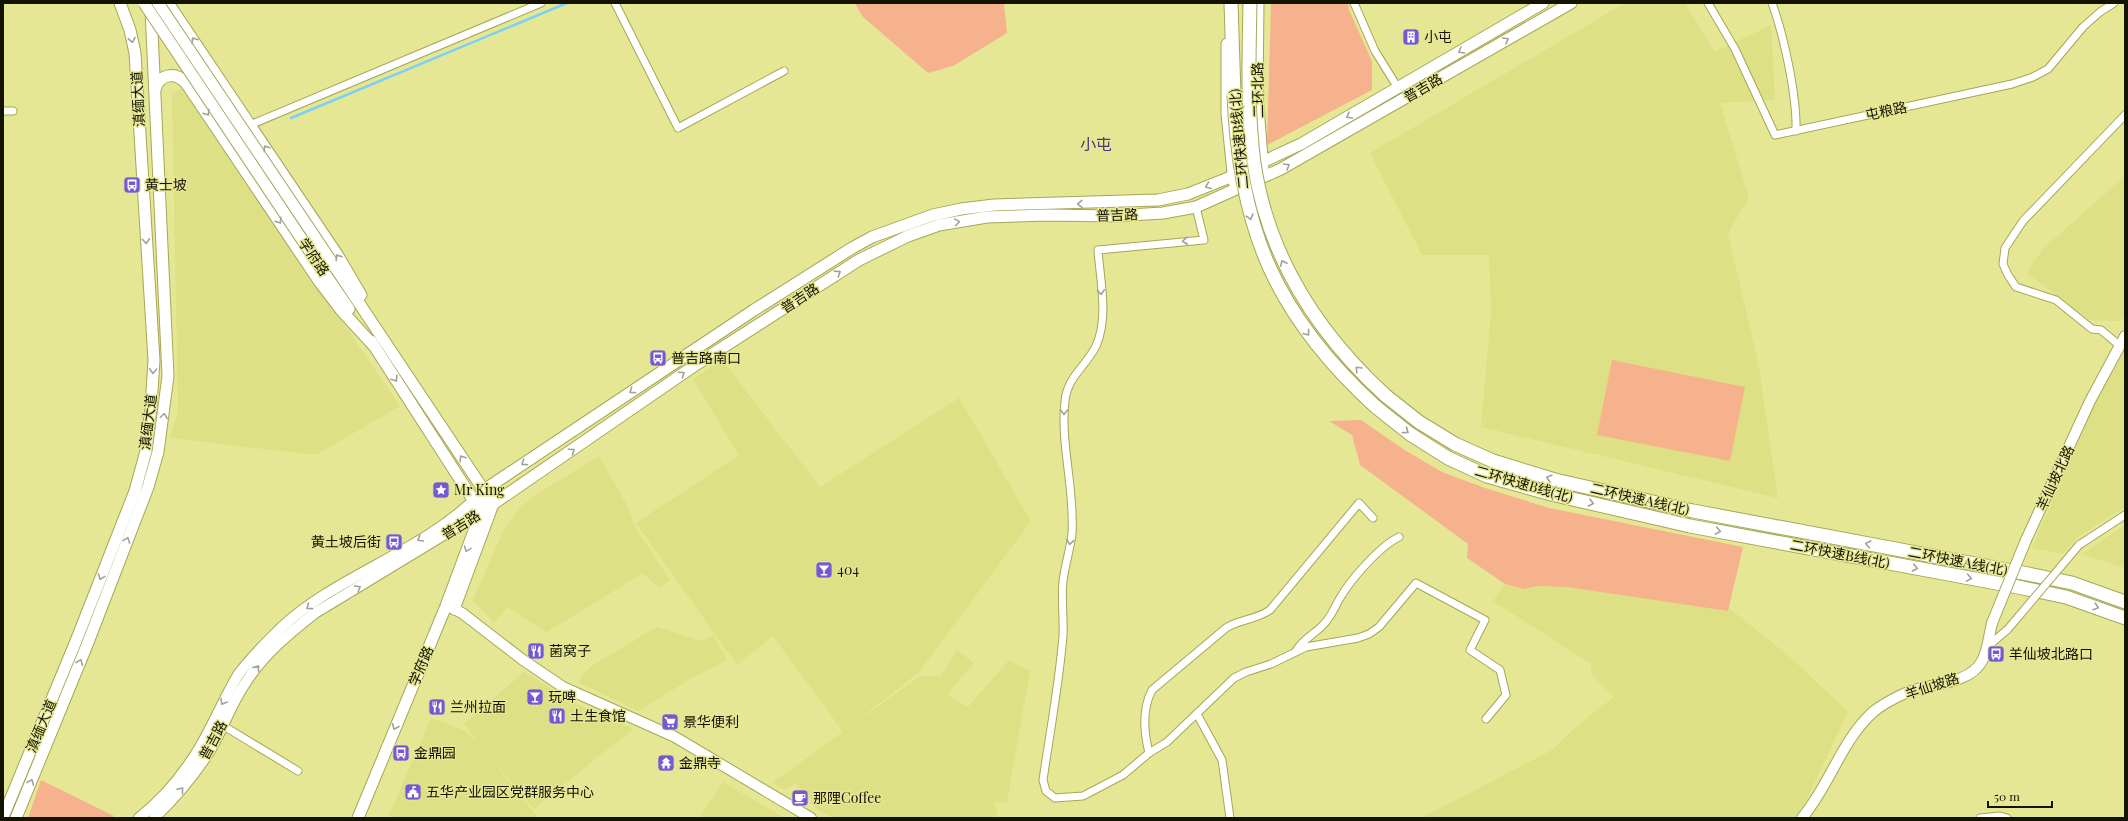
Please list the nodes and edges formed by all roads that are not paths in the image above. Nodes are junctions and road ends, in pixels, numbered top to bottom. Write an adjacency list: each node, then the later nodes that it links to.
1 (120, 3): 58 (main road, 滇缅大道, one-way to 58)
2 (144, 3): 39 (main road, 学府路, bridge)
3 (150, 3): 22 (main road, 滇缅大道)
4 (158, 3): 37 (main road, 学府路, bridge)
5 (168, 3): 20 (main road, 学府路, one-way to 5)
6 (541, 3): 29 (street)
7 (615, 3): 19 (street)
8 (1227, 3): 32 (main road)
9 (1231, 3): 23 (highway)
10 (1235, 3): 23 (highway, 二环快速B线(北))
11 (1250, 3): 24 (highway, 二环快速A线(北), bridge)
12 (1257, 3): 24 (highway, bridge); 31 (main road, 二环北路)
13 (1354, 3): 21 (street)
14 (1543, 3): 21 (main road, 普吉路, one-way to 21)
15 (1571, 3): 33 (main road, 普吉路, one-way to 15)
16 (1708, 3): 30 (street, 屯粮路)
17 (1772, 3): 30 (street)
18 (2114, 3): 30 (street, 屯粮路)
19 (784, 71)
20 (221, 82): 25 (main road); 29 (main road, 学府路)
21 (1398, 88): 31 (main road, 普吉路, one-way to 31)
22 (155, 93): 25 (main road); 59 (main road, 滇缅大道, one-way to 22)
23 (1234, 95): 49 (highway, 二环快速B线(北), one-way to 49, bridge)
24 (1249, 95): 47 (highway, 二环快速A线(北), one-way to 24, bridge)
25 (197, 99): 39 (main road, one-way to 39)
26 (3, 111): 27 (street)
27 (13, 111)
28 (2125, 115): 38 (street)
29 (250, 125): 37 (main road, 学府路, one-way to 29)
30 (1796, 131)
31 (1262, 163): 32 (main road, 普吉路); 33 (main road, 二环北路)
32 (1233, 176): 34 (main road); 40 (main road, 普吉路, one-way to 40)
33 (1264, 176): 34 (main road, 普吉路)
34 (1236, 189): 35 (main road, 普吉路)
35 (1196, 206): 42 (main road, 普吉路, one-way to 35); 56 (street, one-way to 56)
36 (2125, 336): 38 (street, 羊仙坡北路)
37 (383, 340): 40 (main road, 学府路, one-way to 37)
38 (2119, 345): 50 (street, 羊仙坡北路, bridge)
39 (374, 346): 41 (main road, 学府路, one-way to 41)
40 (484, 490): 41 (street, 普吉路); 42 (main road, 学府路); 43 (main road, 学府路)
41 (473, 501): 43 (main road, 学府路); 60 (street, 普吉路, one-way to 60)
42 (493, 504): 43 (street, 普吉路); 48 (main road, 学府路)
43 (481, 512): 48 (main road, 学府路, one-way to 48); 55 (street, 普吉路, one-way to 43)
44 (2125, 515): 51 (street, bridge)
45 (1373, 518): 56 (street)
46 (1399, 537): 52 (street)
47 (2125, 602)
48 (450, 608): 62 (main road, 学府路, one-way to 62); 63 (street)
49 (2125, 618)
50 (1992, 623): 51 (street, 羊仙坡路)
51 (1987, 648): 65 (street, 羊仙坡路)
52 (1296, 652): 53 (street); 54 (street)
53 (1197, 714): 56 (street); 64 (street)
54 (1486, 719)
55 (222, 725): 57 (street); 61 (street, 普吉路, one-way to 55)
56 (1149, 753)
57 (298, 771)
58 (3, 817)
59 (16, 818)
60 (140, 818)
61 (154, 818)
62 (358, 818)
63 (811, 818)
64 (1230, 818)
65 (1802, 818)
66 (1980, 818): 67 (street)
67 (2007, 818)

